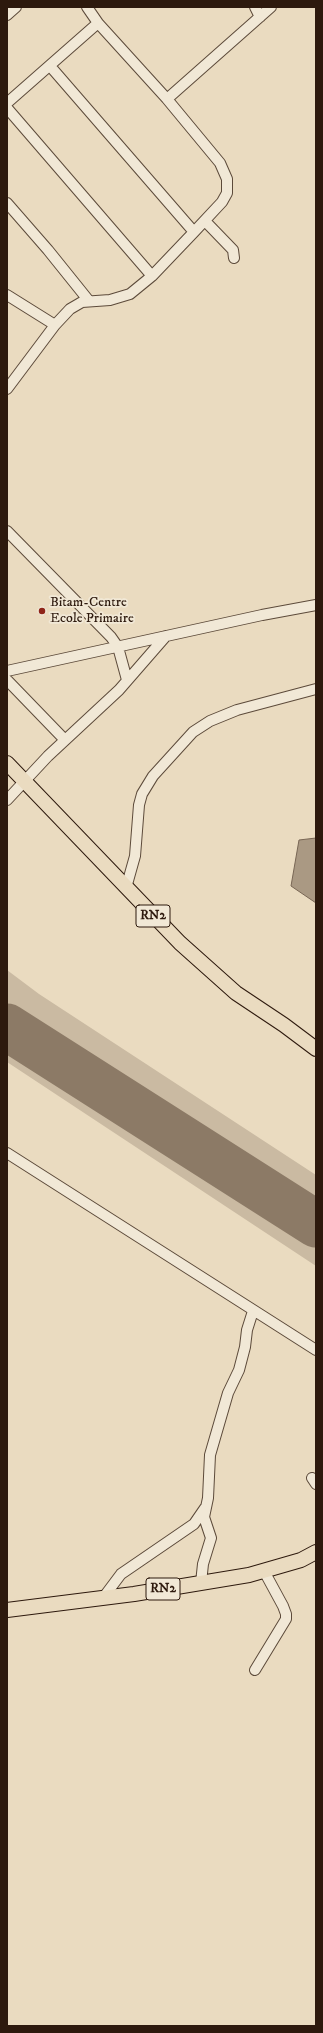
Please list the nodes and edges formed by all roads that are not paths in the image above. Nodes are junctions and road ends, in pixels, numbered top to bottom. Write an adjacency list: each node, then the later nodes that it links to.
1 (16, 7): 5 (street)
2 (87, 7): 7 (street)
3 (255, 7): 6 (street)
4 (272, 7): 6 (street)
5 (7, 15)
6 (260, 17): 9 (street)
7 (98, 23): 8 (street); 9 (street)
8 (50, 66): 10 (street); 14 (street)
9 (167, 99): 13 (street)
10 (7, 103)
11 (7, 108): 16 (street)
12 (7, 203): 18 (street)
13 (205, 221): 14 (street); 15 (street)
14 (194, 232): 16 (street)
15 (234, 258)
16 (152, 276): 18 (street)
17 (7, 295): 19 (street)
18 (89, 301): 19 (street)
19 (55, 326): 20 (street)
20 (7, 389)
21 (7, 530): 24 (street)
22 (316, 606): 23 (street)
23 (166, 636): 24 (street); 27 (street)
24 (118, 647): 25 (street); 27 (street)
25 (7, 671)
26 (7, 680): 29 (street)
27 (127, 680): 29 (street)
28 (316, 689): 33 (street)
29 (65, 740): 31 (street)
30 (7, 763): 31 (highway, RN2)
31 (24, 780): 32 (street); 33 (highway, RN2)
32 (7, 800)
33 (126, 888): 34 (highway, RN2)
34 (316, 1049)
35 (7, 1153): 36 (street)
36 (254, 1311): 37 (street); 38 (street)
37 (316, 1350)
38 (205, 1508): 41 (street); 42 (street)
39 (316, 1552): 40 (highway, RN2)
40 (264, 1571): 41 (highway, RN2); 44 (street)
41 (201, 1583): 42 (highway, RN2)
42 (104, 1598): 43 (highway, RN2)
43 (7, 1610)
44 (255, 1670)

